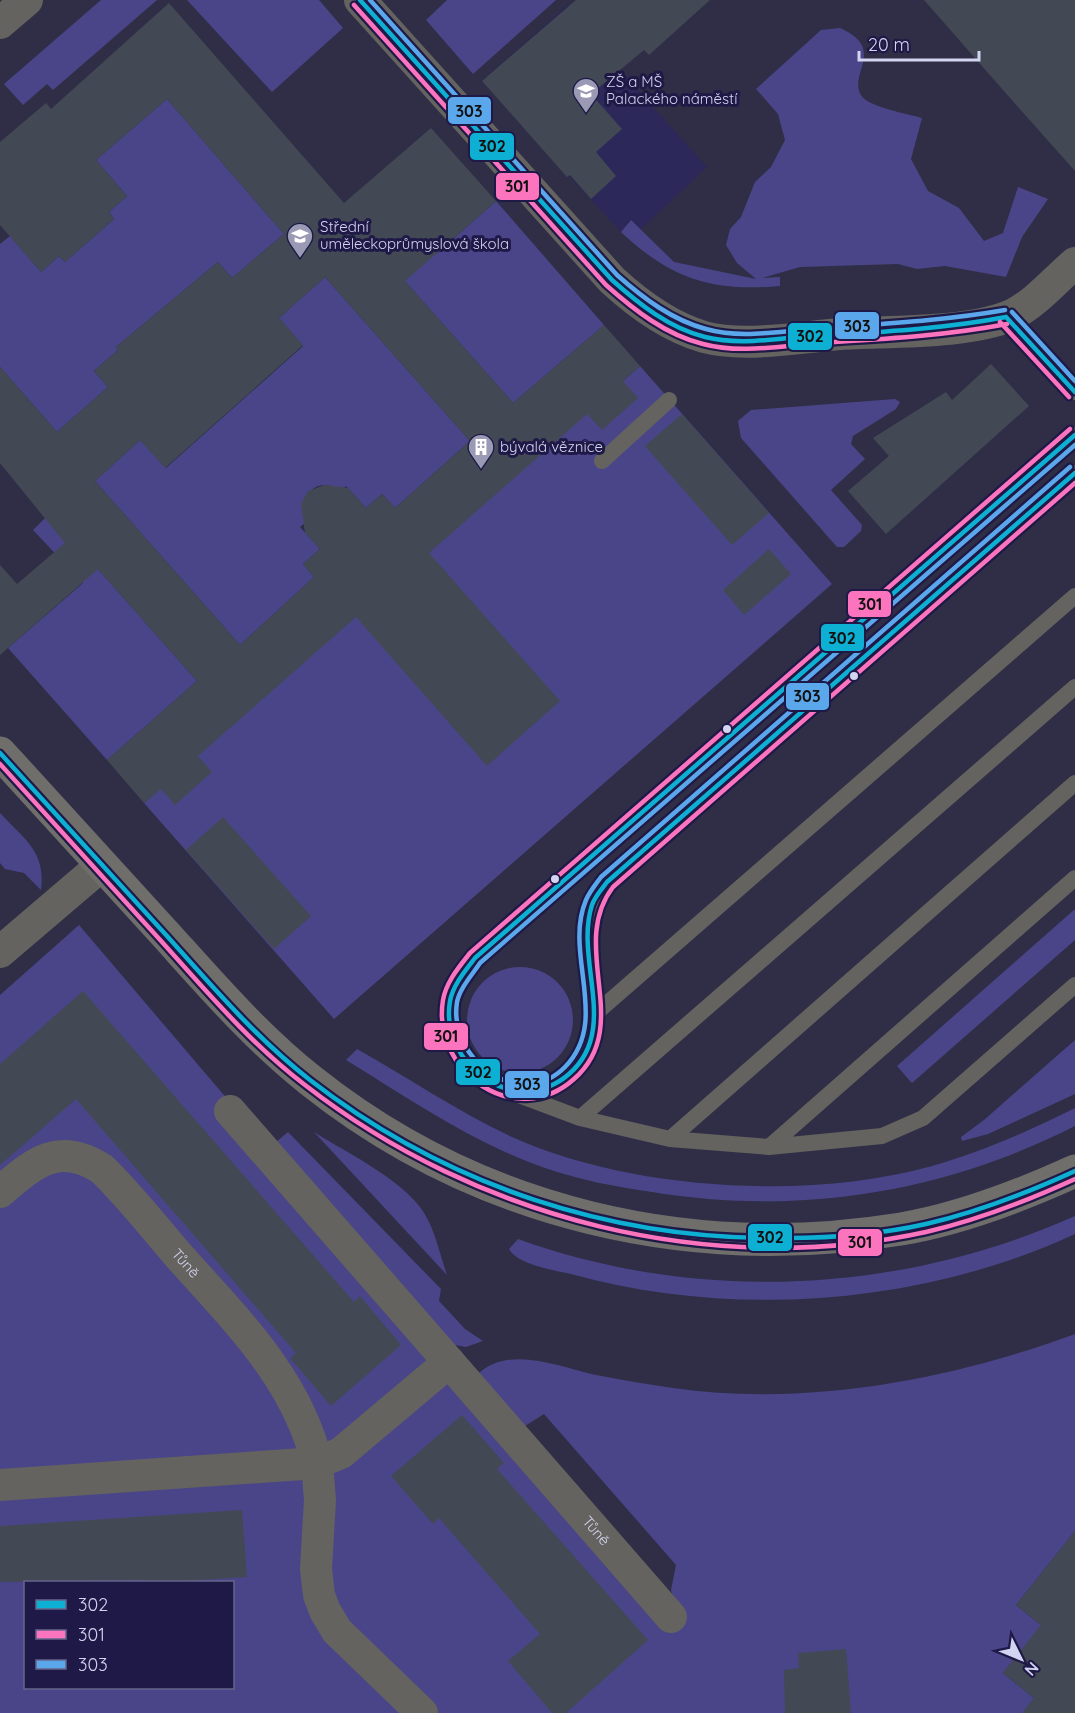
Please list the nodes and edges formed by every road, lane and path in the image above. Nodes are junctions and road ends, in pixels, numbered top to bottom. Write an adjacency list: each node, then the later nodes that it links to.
1 (27, 0): 3 (street)
2 (360, 0): 5 (street)
3 (0, 23)
4 (1075, 263): 5 (street)
5 (1006, 317): 6 (lane)
6 (1075, 392)
7 (669, 400): 9 (lane)
8 (1075, 435): 20 (lane)
9 (602, 461)
10 (1075, 473): 19 (lane)
11 (1075, 596): 19 (lane)
12 (1075, 687): 22 (lane)
13 (0, 753): 15 (main road)
14 (1075, 783): 23 (lane)
15 (102, 866): 17 (street); 25 (main road)
16 (1075, 878): 24 (lane)
17 (0, 951)
18 (1075, 986): 24 (lane)
19 (596, 1013): 20 (lane)
20 (512, 1092): 22 (lane)
21 (230, 1110): 27 (street, Tůně)
22 (580, 1118): 23 (lane)
23 (670, 1139): 24 (lane)
24 (769, 1146)
25 (1075, 1171)
26 (0, 1192): 28 (street, Tůně)
27 (449, 1362): 28 (street); 30 (street, Tůně)
28 (317, 1463): 29 (street); 31 (street, Tůně)
29 (0, 1485)
30 (671, 1617)
31 (422, 1713)

